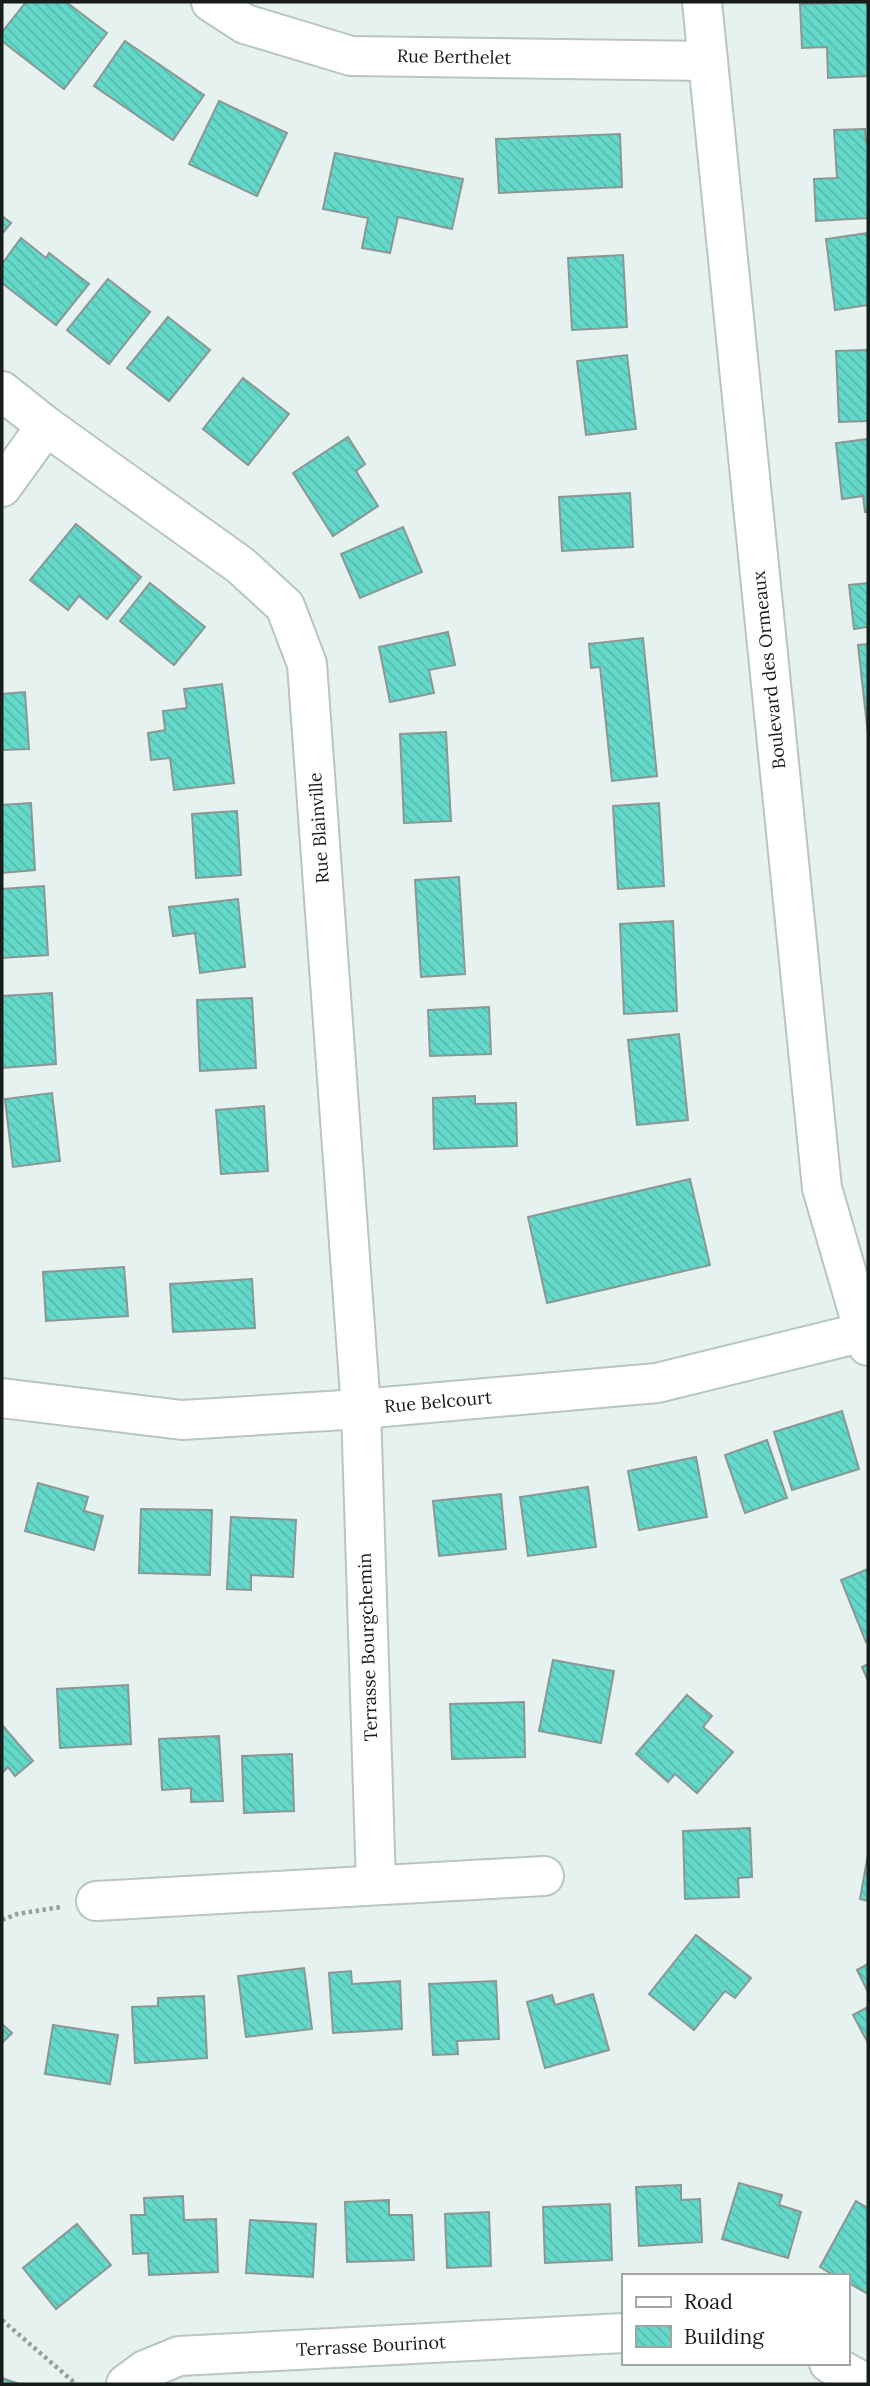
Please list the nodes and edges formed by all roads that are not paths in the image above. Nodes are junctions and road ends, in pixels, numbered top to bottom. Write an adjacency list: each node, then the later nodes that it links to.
1 (211, 2): 3 (street, Rue Berthelet)
2 (702, 2): 3 (street, Boulevard des Ormeaux)
3 (708, 61): 7 (street, Boulevard des Ormeaux)
4 (2, 391): 5 (street, Rue Blainville)
5 (46, 426): 6 (street); 9 (street, Rue Blainville)
6 (2, 487)
7 (866, 1337): 9 (street, Rue Belcourt)
8 (2, 1398): 9 (street, Rue Belcourt)
9 (361, 1409): 11 (street, Terrasse Bourgchemin)
10 (544, 1875): 11 (street)
11 (376, 1885): 12 (street)
12 (96, 1901)
13 (622, 2333): 15 (street, Terrasse Bourinot)
14 (833, 2365): 16 (street)
15 (126, 2384)
16 (867, 2384)

